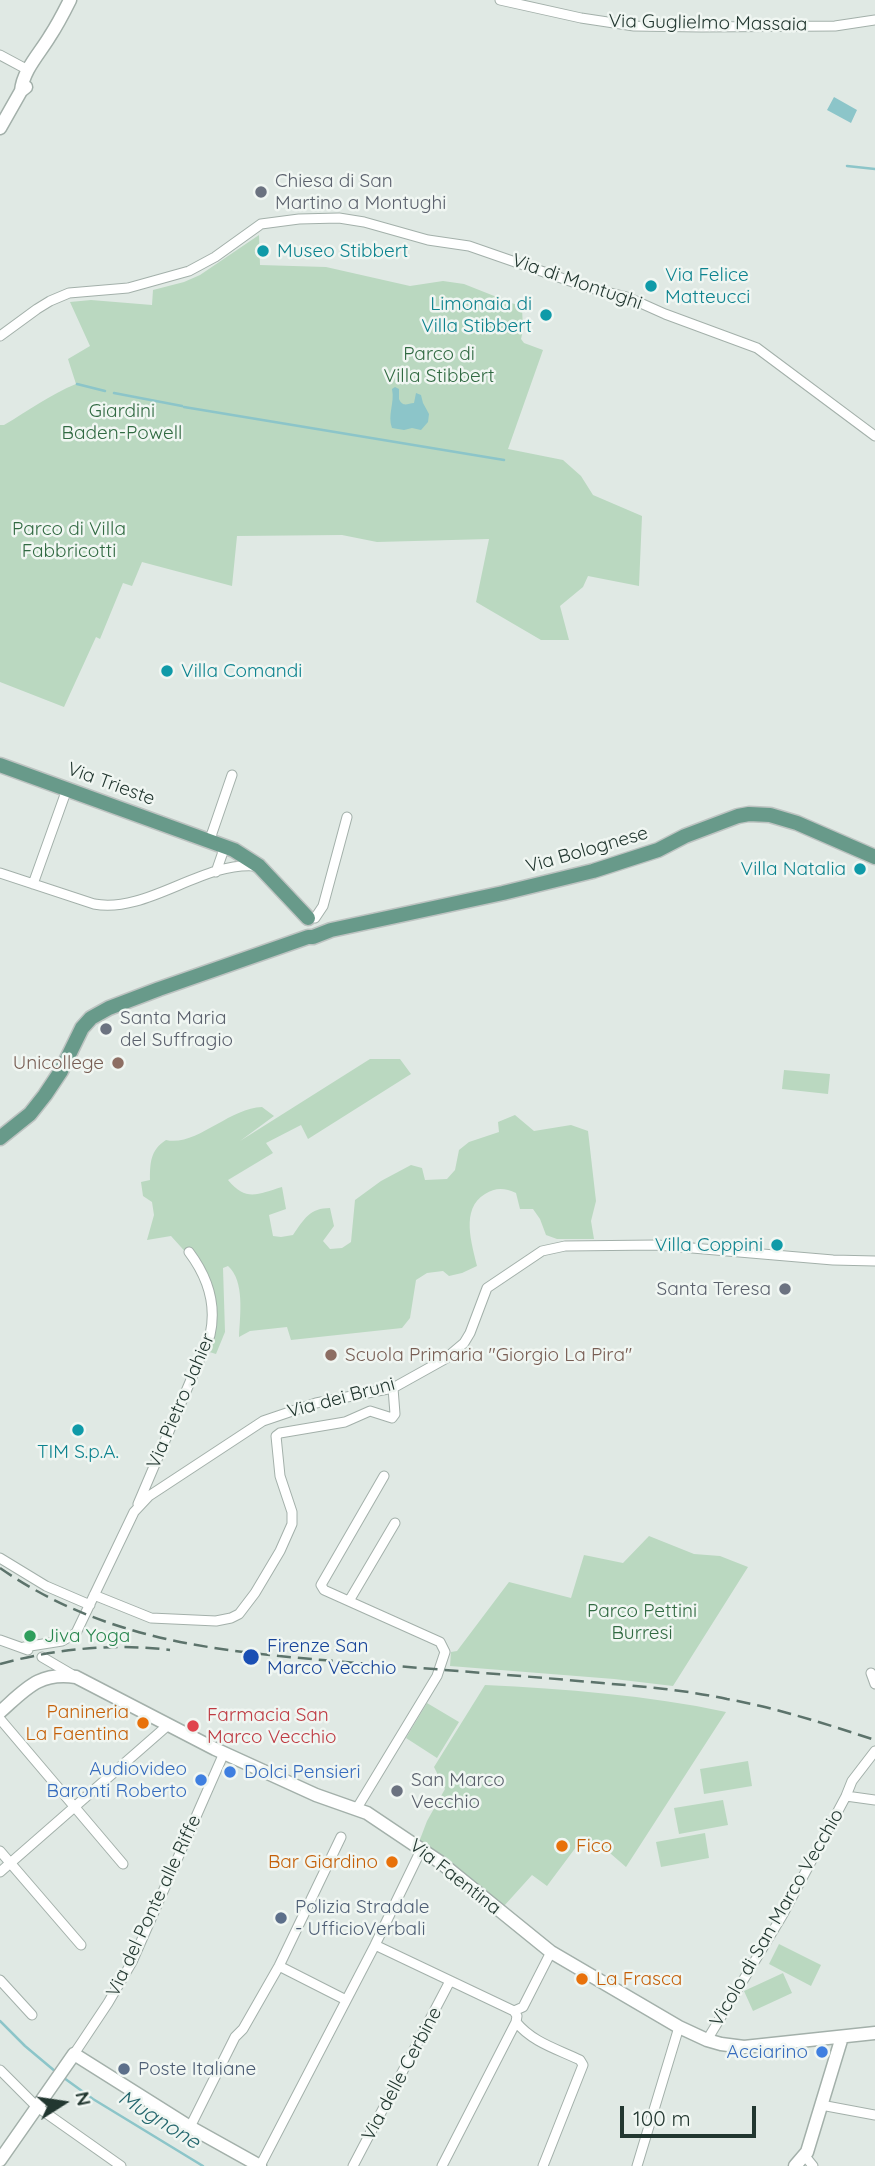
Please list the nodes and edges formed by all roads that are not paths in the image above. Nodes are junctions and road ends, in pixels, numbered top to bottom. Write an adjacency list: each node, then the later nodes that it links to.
1 (70, 0): 4 (street)
2 (500, 0): 3 (street, Via Guglielmo Massaia)
3 (875, 20)
4 (49, 39): 6 (street); 7 (street)
5 (0, 55): 6 (street)
6 (28, 70): 7 (street)
7 (21, 91): 8 (street)
8 (0, 128)
9 (0, 336): 10 (street, Via di Montughi)
10 (875, 436)
11 (0, 765): 13 (main road, Via Trieste)
12 (232, 775): 15 (street)
13 (67, 789): 15 (main road, Via Trieste); 21 (street)
14 (347, 817): 22 (street)
15 (210, 839): 16 (main road, Via Trieste)
16 (225, 846): 18 (main road, Via Trieste); 19 (street)
17 (875, 857): 22 (main road, Via Bolognese)
18 (259, 866): 19 (street); 22 (main road, Via Trieste)
19 (216, 872): 21 (street)
20 (0, 873): 21 (street)
21 (33, 884)
22 (314, 926): 23 (main road, Via Bolognese)
23 (0, 1138)
24 (189, 1252): 30 (street, Via Pietro Jahier)
25 (875, 1261): 26 (street, Via dei Bruni)
26 (393, 1388): 27 (street, Via dei Bruni); 28 (street)
27 (270, 1418): 28 (street); 30 (street, Via dei Bruni)
28 (276, 1436): 33 (street)
29 (384, 1476): 34 (street)
30 (134, 1512): 33 (street, Via dei Bruni)
31 (395, 1523): 34 (street)
32 (0, 1558): 33 (street)
33 (92, 1600): 35 (street, Via dei Bruni)
34 (349, 1601): 48 (street)
35 (0, 1640)
36 (42, 1657): 38 (street, Via Faentina)
37 (871, 1673): 39 (street)
38 (76, 1677): 40 (street); 42 (street, Via Faentina)
39 (875, 1684)
40 (0, 1712)
41 (0, 1720): 47 (street)
42 (167, 1726): 44 (street, Via Faentina); 47 (street)
43 (875, 1751): 45 (street, Vicolo di San Marco Vecchio)
44 (223, 1754): 48 (street, Via Faentina); 69 (street, Via del Ponte alle Riffe)
45 (846, 1796): 46 (street, Vicolo di San Marco Vecchio); 68 (street, Vicolo di San Marco Vecchio)
46 (875, 1800)
47 (75, 1807): 52 (street); 53 (street)
48 (357, 1808): 50 (street, Via Faentina)
49 (341, 1837): 58 (street)
50 (421, 1850): 56 (street); 57 (street, Via Faentina)
51 (0, 1851): 52 (street)
52 (10, 1863): 54 (street); 55 (street)
53 (123, 1864)
54 (0, 1871)
55 (81, 1945)
56 (375, 1945): 60 (street); 61 (street)
57 (551, 1952): 62 (street); 65 (street, Via Faentina)
58 (279, 1966): 61 (street); 74 (street)
59 (0, 1980): 63 (street)
60 (450, 1982): 62 (street); 79 (street, Via delle Cerbine)
61 (346, 2000): 78 (street)
62 (514, 2011): 64 (street)
63 (32, 2015)
64 (516, 2022): 80 (street); 81 (street)
65 (679, 2027): 68 (street, Via Faentina); 82 (street)
66 (875, 2033): 67 (street, Via Faentina)
67 (842, 2037): 68 (street, Via Faentina); 71 (street)
68 (707, 2040)
69 (72, 2057): 72 (street); 74 (street)
70 (0, 2070): 72 (street)
71 (821, 2105): 73 (street); 76 (street)
72 (36, 2106): 75 (street); 77 (street)
73 (875, 2115)
74 (190, 2127): 78 (street)
75 (0, 2160)
76 (809, 2161): 83 (street)
77 (121, 2166)
78 (260, 2166)
79 (353, 2166)
80 (442, 2166)
81 (543, 2166)
82 (637, 2166)
83 (795, 2166)

